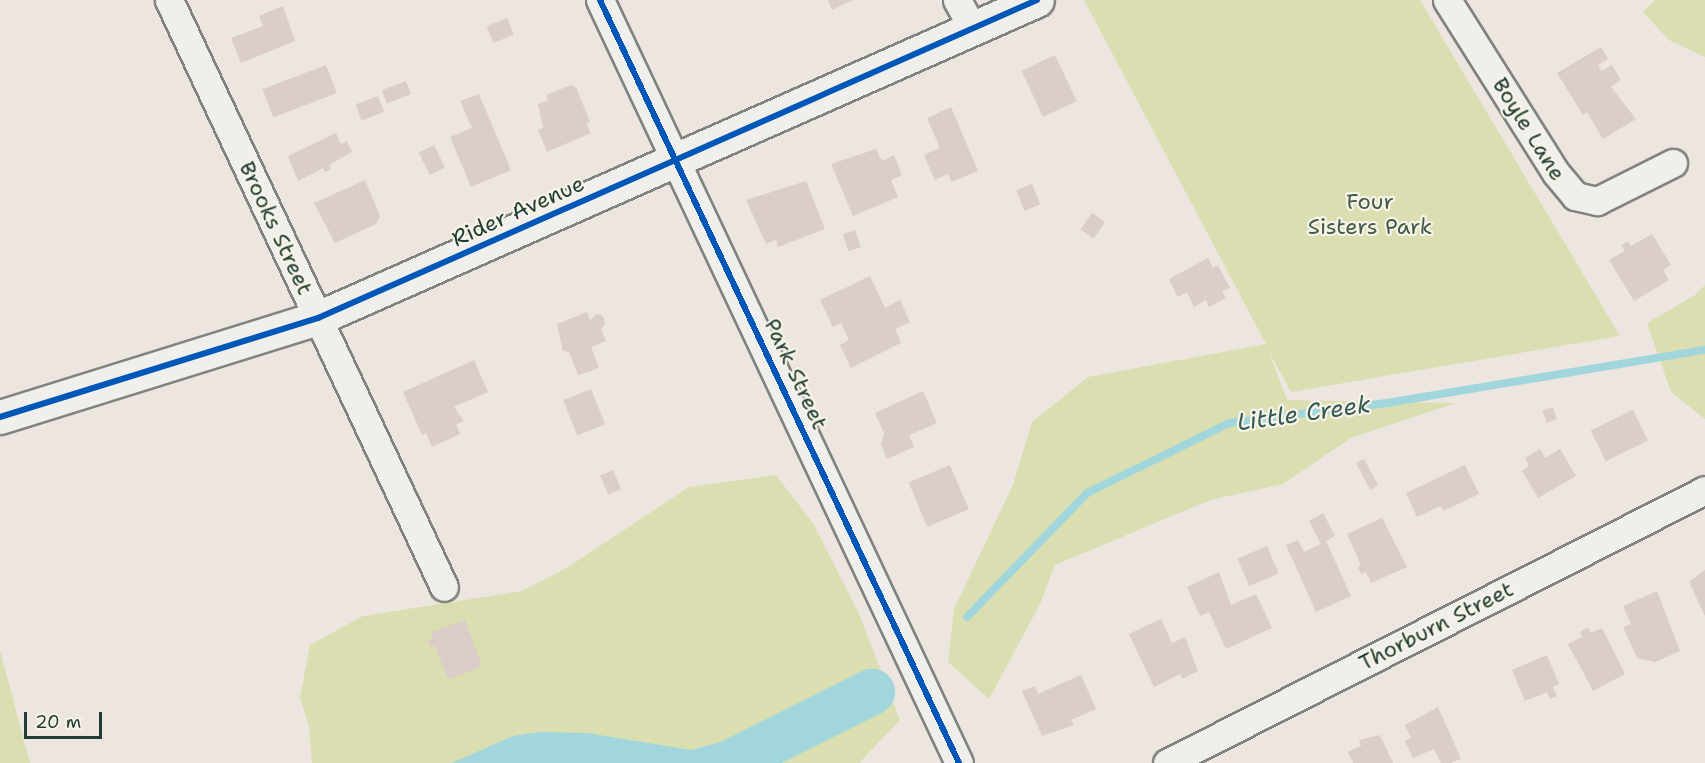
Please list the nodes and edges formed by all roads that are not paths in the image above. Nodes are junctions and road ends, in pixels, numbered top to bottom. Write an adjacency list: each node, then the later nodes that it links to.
1 (169, 0): 9 (street, Brooks Street)
2 (600, 0): 7 (street, Park Street)
3 (957, 0): 6 (street)
4 (1037, 0): 6 (street, Rider Avenue)
5 (1447, 0): 8 (street, Boyle Lane)
6 (973, 28): 7 (street, Rider Avenue)
7 (676, 161): 9 (street, Rider Avenue); 13 (street, Park Street)
8 (1673, 163)
9 (318, 318): 10 (street, Rider Avenue); 12 (street, Brooks Street)
10 (0, 417)
11 (1705, 490): 14 (street, Thorburn Street)
12 (444, 587)
13 (959, 763)
14 (1167, 763)

